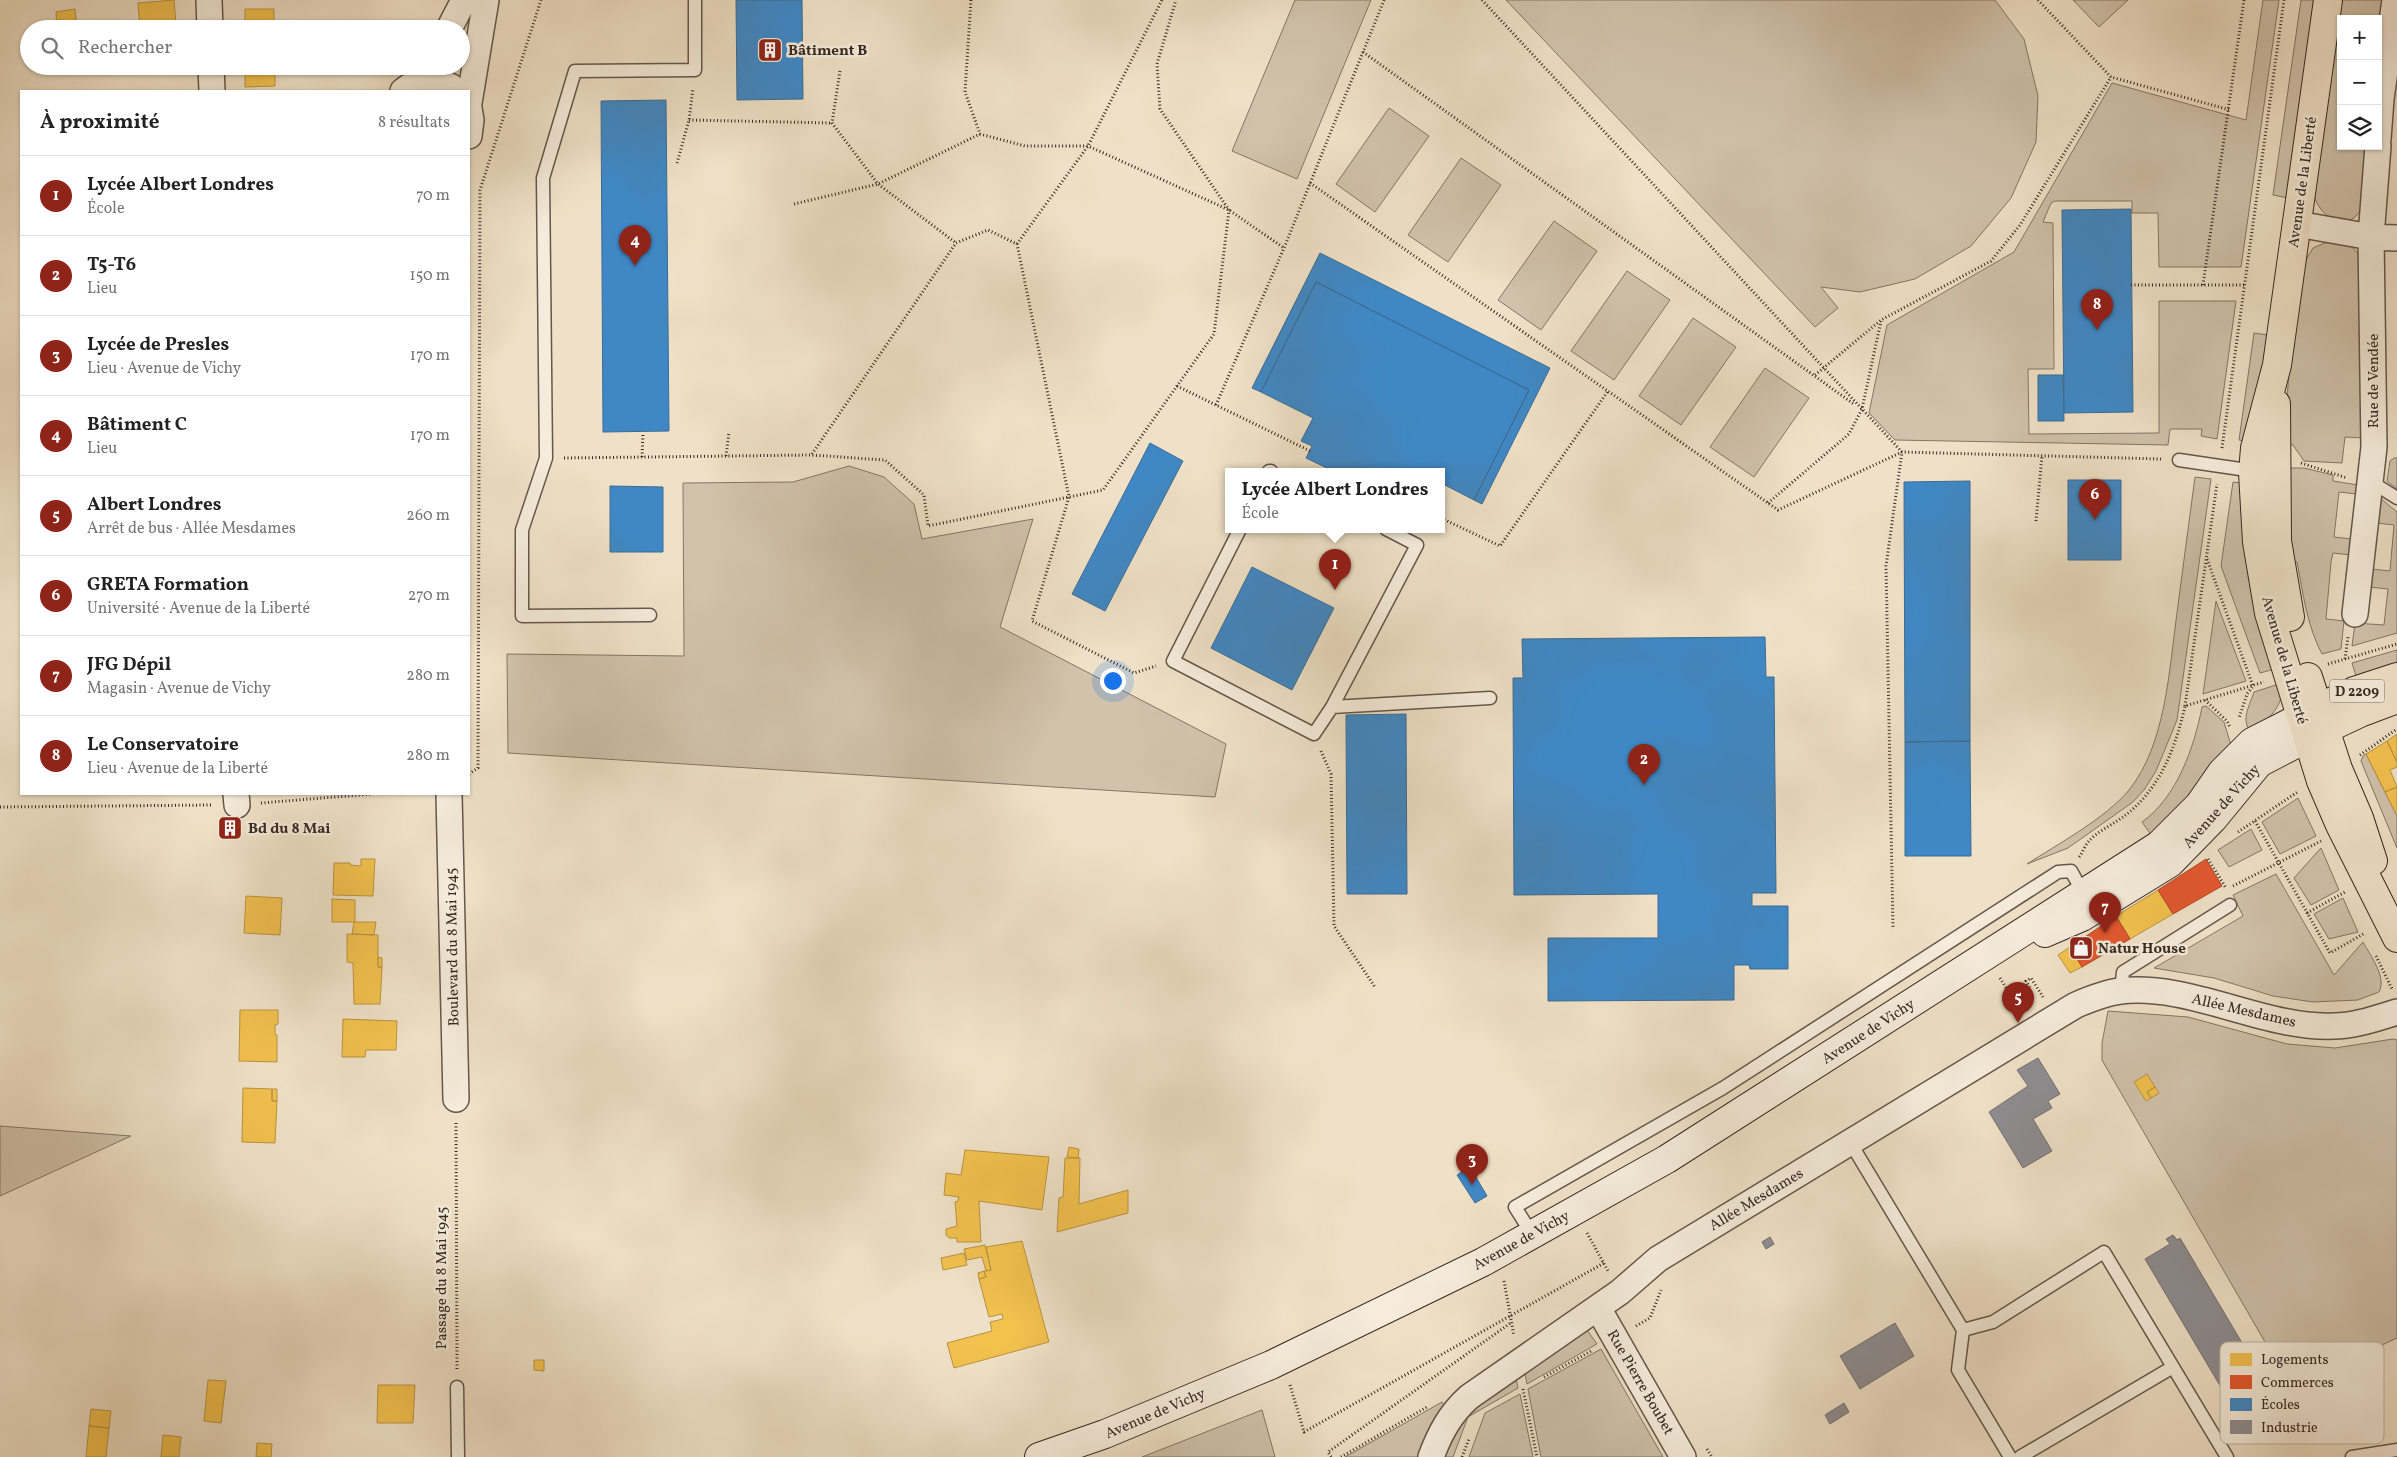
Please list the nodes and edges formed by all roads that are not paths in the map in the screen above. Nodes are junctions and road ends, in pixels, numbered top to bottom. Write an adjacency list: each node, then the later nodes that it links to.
1 (209, 0): 7 (street)
2 (464, 0): 8 (street)
3 (486, 0): 13 (street)
4 (695, 0): 27 (lane)
5 (2328, 0): 18 (main road, Avenue de la Liberté)
6 (2395, 0): 14 (street)
7 (210, 20)
8 (454, 20)
9 (211, 75): 11 (street)
10 (418, 80): 12 (street)
11 (212, 90)
12 (455, 90)
13 (470, 97)
14 (2381, 105)
15 (470, 114): 16 (street)
16 (470, 128)
17 (2378, 150): 19 (street, Rue de Vendée)
18 (2297, 224): 19 (street); 22 (main road, Avenue de la Liberté)
19 (2371, 237): 20 (street); 23 (street, Rue de Vendée)
20 (2397, 238)
21 (2179, 460): 22 (lane)
22 (2264, 476): 33 (main road, Avenue de la Liberté)
23 (2370, 481): 24 (lane); 28 (street, Rue de Vendée)
24 (2397, 498)
25 (1238, 533): 32 (lane)
26 (1394, 533): 32 (lane)
27 (650, 614)
28 (2355, 614)
29 (2397, 677): 33 (main road, Avenue de Vichy / D 2209)
30 (1490, 698): 32 (lane)
31 (2397, 699): 33 (main road, Avenue de Vichy / D 2209)
32 (1332, 707)
33 (2313, 723): 35 (main road, Avenue de Vichy / D 2209); 35 (main road, Avenue de Vichy / D 2209); 37 (main road, Avenue de la Liberté)
34 (449, 795): 40 (street, Boulevard du 8 Mai 1945)
35 (2079, 894): 42 (main road, Avenue de Vichy / D 2209); 42 (lane)
36 (2230, 905): 38 (lane)
37 (2397, 936)
38 (2121, 991): 39 (street, Allée Mesdames); 41 (street, Allée Mesdames)
39 (2397, 1012)
40 (456, 1099)
41 (1850, 1142): 43 (street, Allée Mesdames); 44 (lane)
42 (1532, 1234): 49 (main road, Avenue de Vichy / D 2209)
43 (1598, 1308): 50 (street, Allée Mesdames); 51 (street, Rue Pierre Boubet)
44 (1963, 1330): 45 (lane); 52 (lane)
45 (2173, 1367): 53 (lane); 54 (lane)
46 (458, 1387): 48 (lane)
47 (2397, 1450): 55 (lane)
48 (458, 1457)
49 (1039, 1457)
50 (1431, 1457)
51 (1683, 1457)
52 (2010, 1457)
53 (2020, 1457)
54 (2227, 1457)
55 (2352, 1457)

